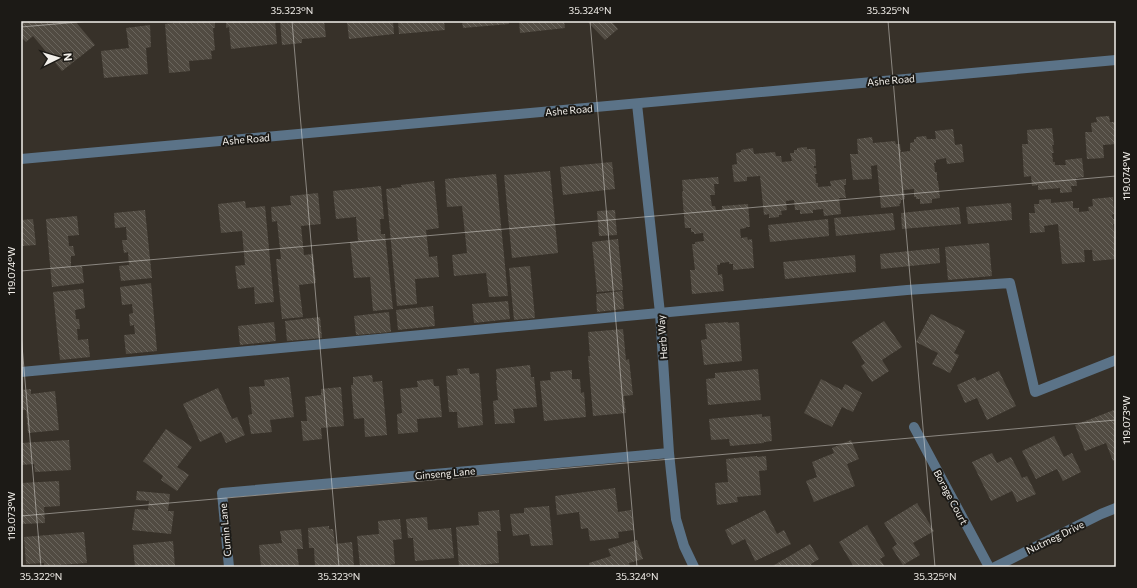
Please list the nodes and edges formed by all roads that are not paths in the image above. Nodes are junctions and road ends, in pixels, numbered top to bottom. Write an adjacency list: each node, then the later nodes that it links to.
1 (1116, 60): 2 (street, Ashe Road)
2 (637, 104): 3 (street, Ashe Road); 4 (street, Herb Way)
3 (21, 159)
4 (660, 313): 5 (street); 6 (street); 8 (street, Herb Way)
5 (1116, 360)
6 (21, 372)
7 (914, 427): 13 (street, Borage Court)
8 (669, 453): 9 (street, Ginseng Lane); 12 (street, Herb Way)
9 (222, 493): 11 (street, Cumin Lane)
10 (1116, 508): 14 (street, Nutmeg Drive)
11 (229, 567)
12 (694, 567)
13 (989, 567)
14 (995, 567)

